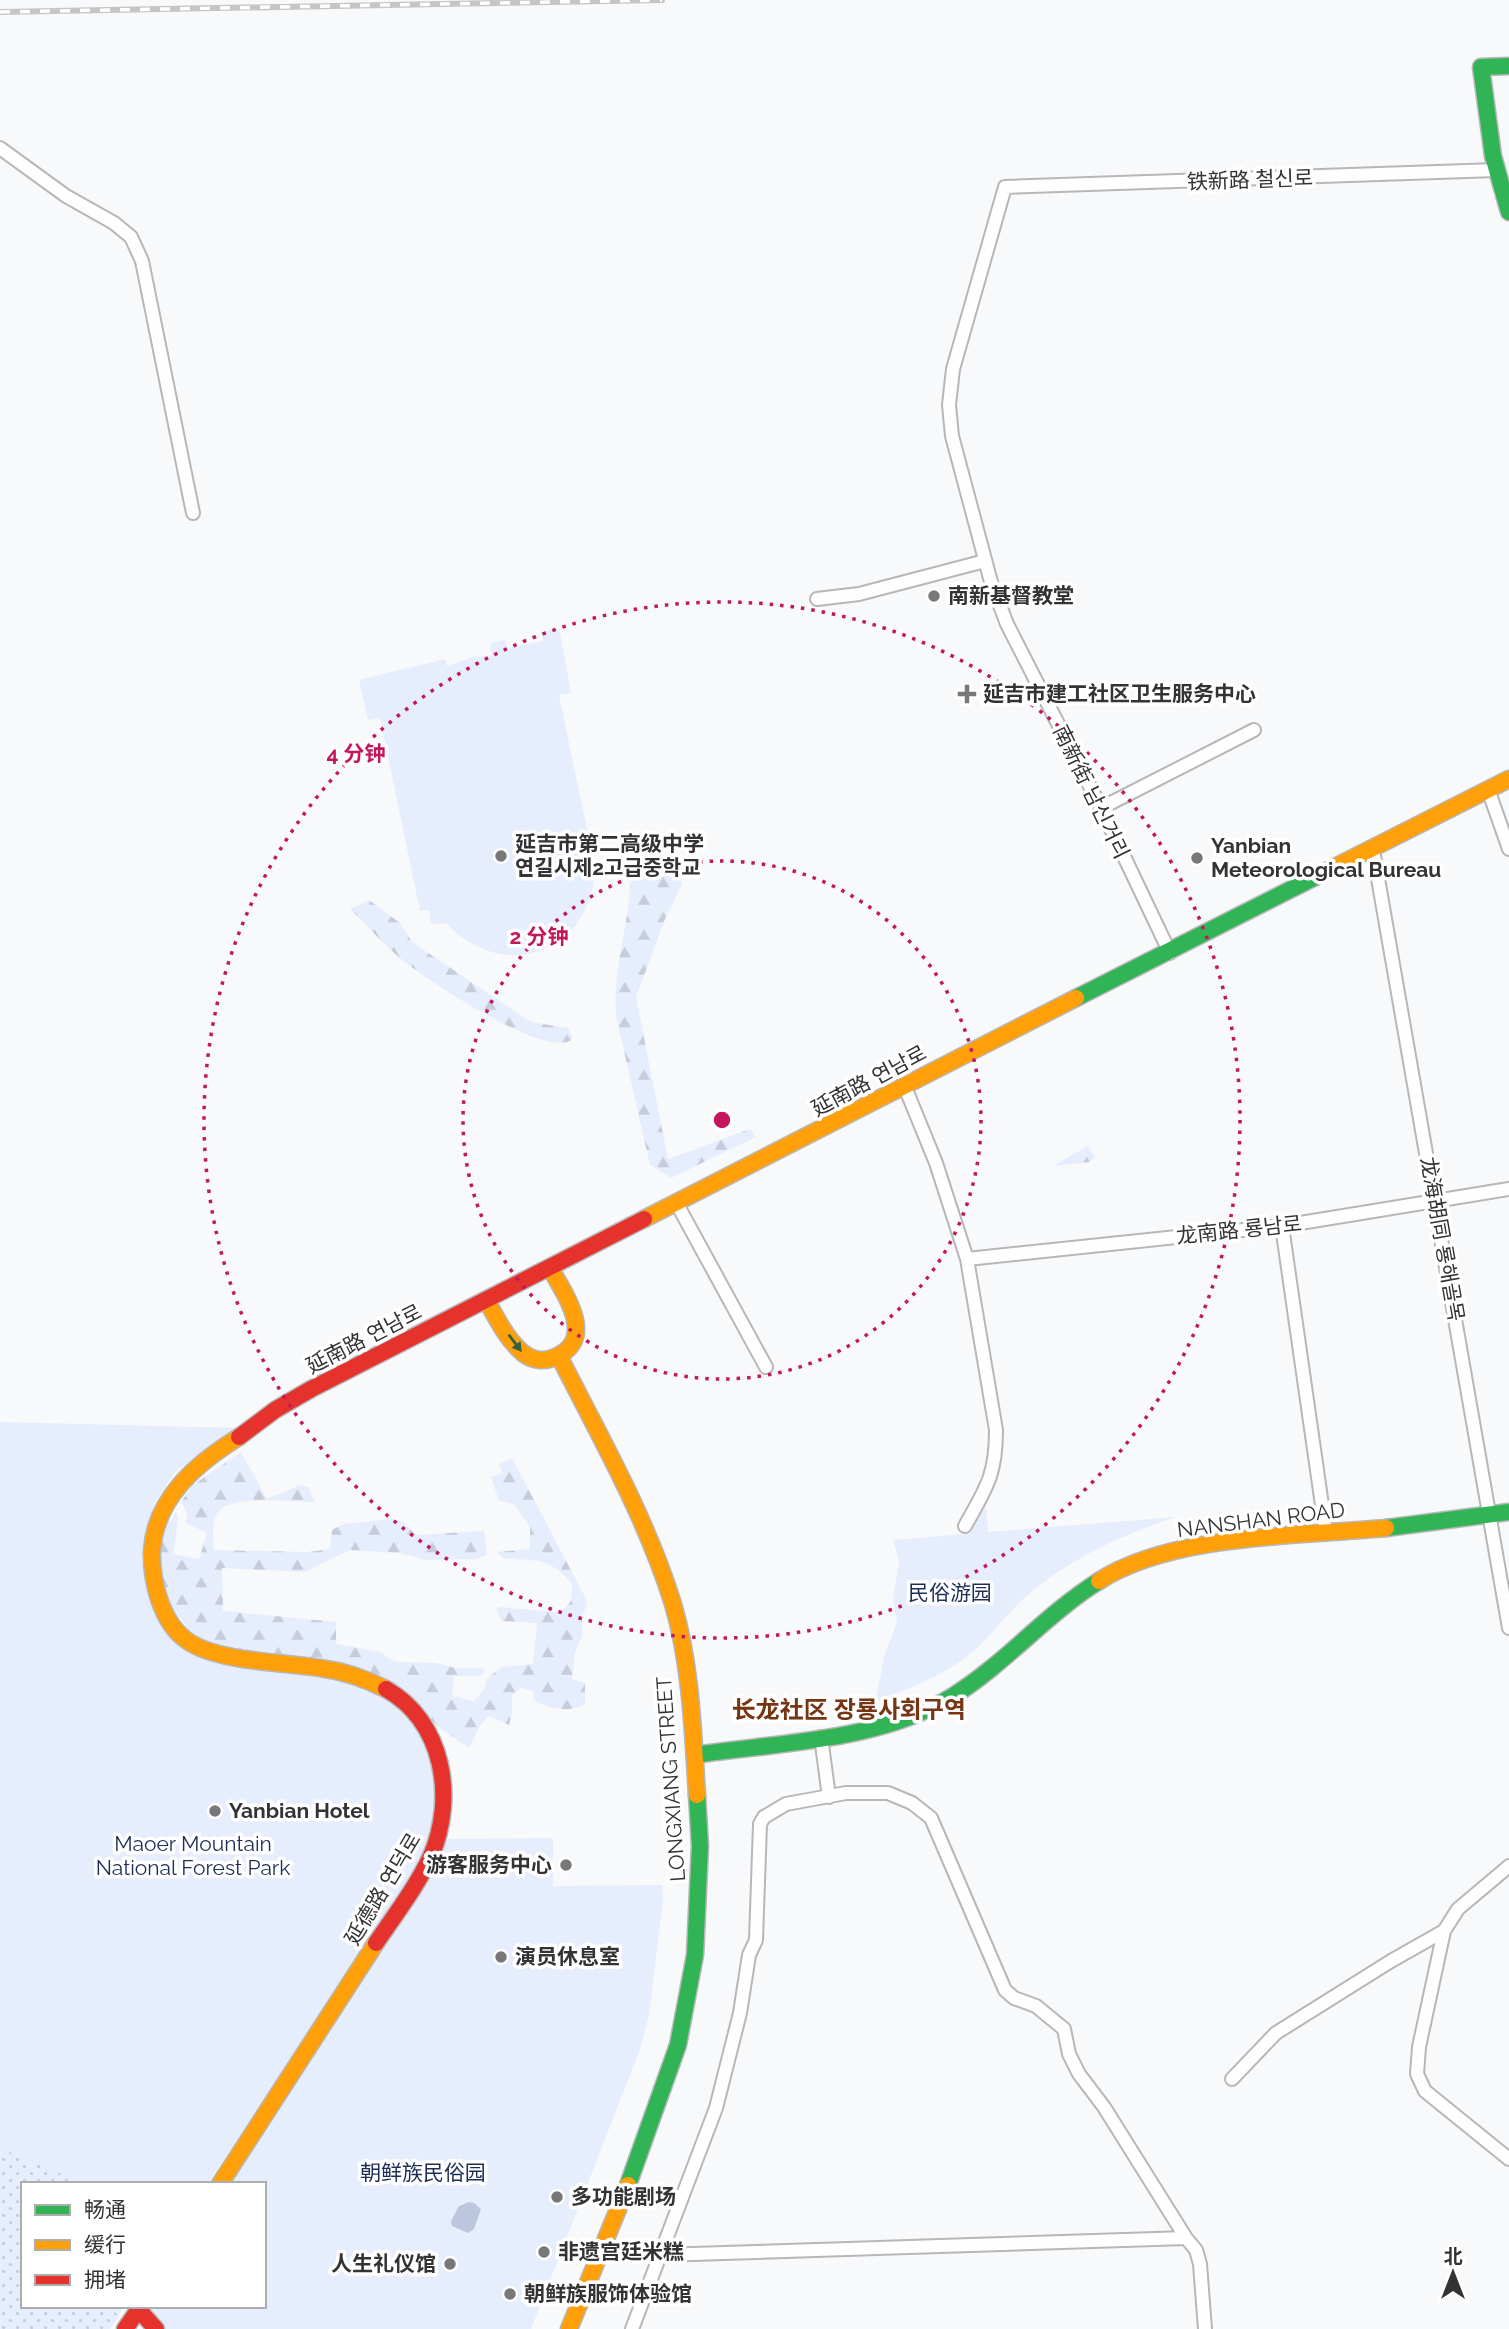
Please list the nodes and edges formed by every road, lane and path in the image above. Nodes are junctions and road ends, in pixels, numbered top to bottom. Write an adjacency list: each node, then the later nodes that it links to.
1 (1509, 66): 3 (main road)
2 (0, 148): 6 (street)
3 (1496, 170): 4 (street, 铁新路 철신로); 5 (main road)
4 (1005, 187): 7 (street, 南新街 남신거리)
5 (1509, 212)
6 (193, 513)
7 (985, 561): 8 (street); 12 (street, 南新街 남신거리)
8 (817, 599)
9 (1254, 730): 12 (street)
10 (1509, 779): 11 (main road, 延南路 연남로)
11 (1489, 792): 13 (street); 14 (main road, 延南路 연남로)
12 (1101, 808): 15 (street, 南新街 남신거리)
13 (1509, 849)
14 (1373, 850): 15 (main road, 延南路 연남로); 18 (street, 龙海胡同 룡해골목)
15 (1170, 953): 16 (main road, 延南路 연남로)
16 (905, 1087): 19 (main road, 延南路 연남로); 21 (street)
17 (1509, 1189): 18 (street, 龙南路 룡남로)
18 (1435, 1202): 20 (street, 龙南路 룡남로); 28 (street, 龙海胡同 룡해골목)
19 (677, 1204): 22 (main road, 延南路 연남로); 25 (street)
20 (1282, 1226): 21 (street, 龙南路 룡남로); 30 (street)
21 (967, 1259): 29 (street)
22 (550, 1268): 23 (main road, 延南路 연남로); 24 (main road)
23 (486, 1300): 24 (main road, one-way to 24); 26 (main road, 延南路 연남로)
24 (559, 1356): 33 (main road, LONGXIANG STREET)
25 (766, 1367)
26 (253, 1427): 39 (main road, 延德路 연덕로)
27 (1509, 1512): 28 (main road, NANSHAN ROAD)
28 (1490, 1516): 30 (main road, NANSHAN ROAD); 31 (street, 龙海胡同 룡해골목)
29 (965, 1526)
30 (1326, 1533): 32 (main road, NANSHAN ROAD)
31 (1509, 1628)
32 (821, 1737): 33 (main road, NANSHAN ROAD); 34 (street)
33 (695, 1755): 43 (main road, LONGXIANG STREET)
34 (829, 1797): 40 (street); 41 (street)
35 (1509, 1866): 36 (street)
36 (1444, 1931): 37 (street); 38 (street)
37 (1232, 2079)
38 (1509, 2159)
39 (221, 2182)
40 (1186, 2238): 41 (street); 47 (street)
41 (661, 2255): 46 (street)
42 (140, 2308): 44 (main road); 45 (main road)
43 (572, 2328)
44 (125, 2329)
45 (156, 2329)
46 (632, 2329)
47 (1205, 2329)

